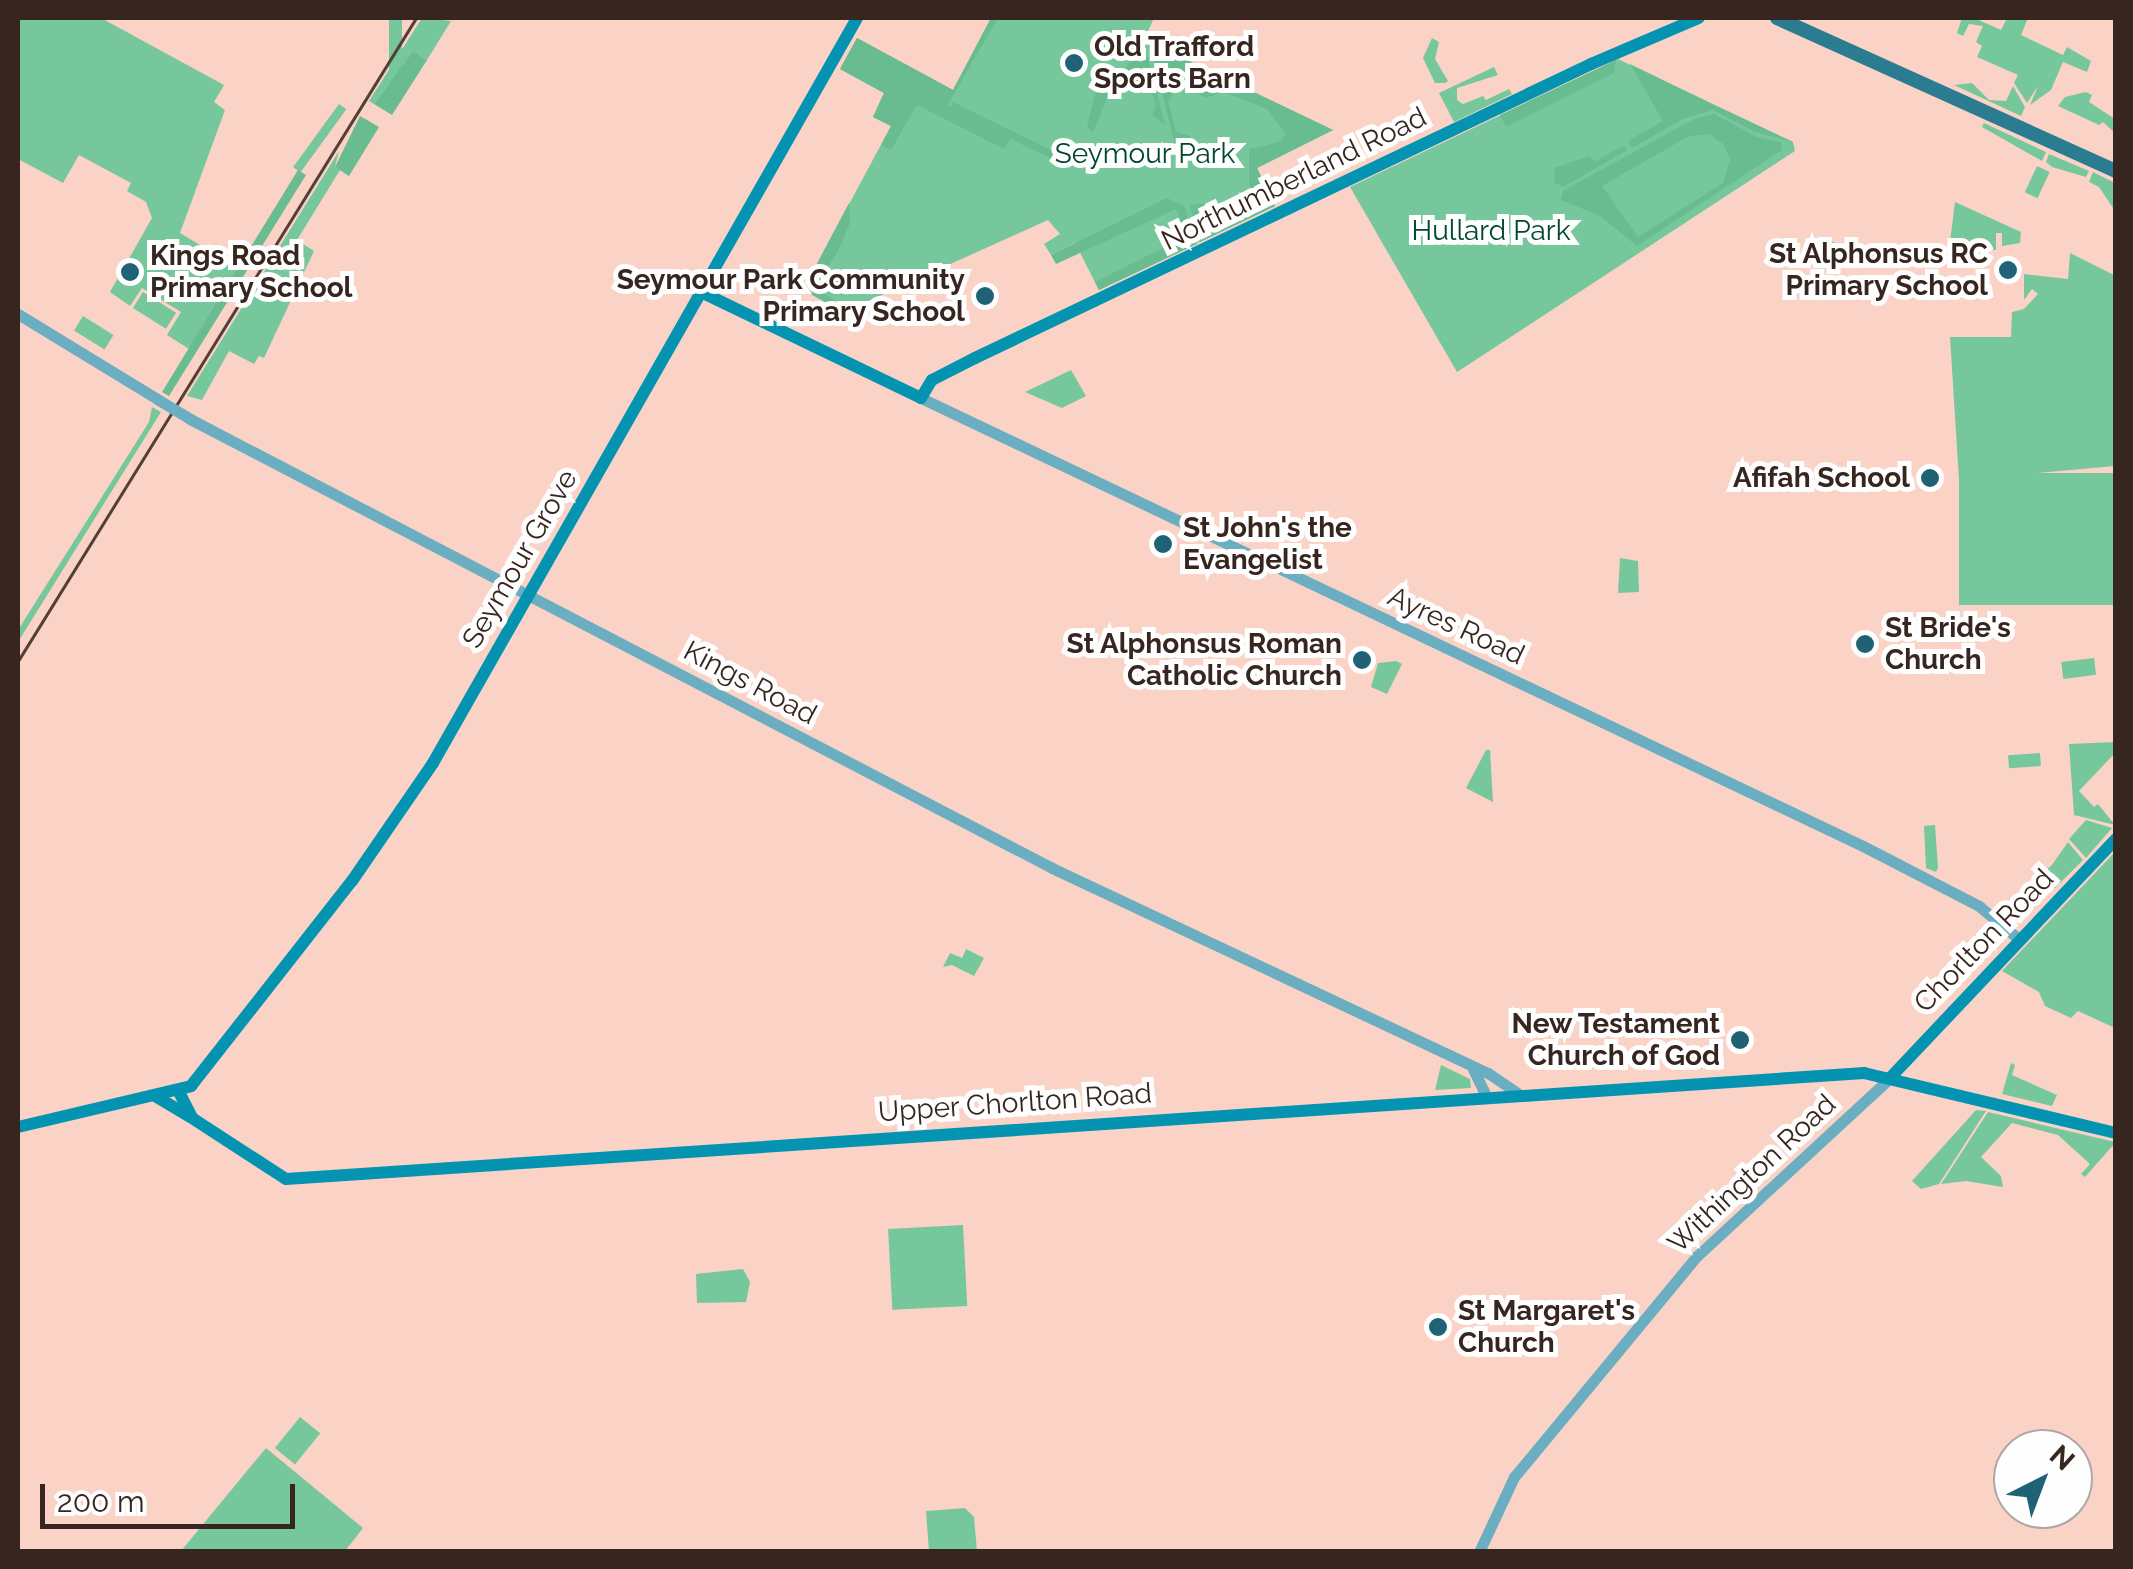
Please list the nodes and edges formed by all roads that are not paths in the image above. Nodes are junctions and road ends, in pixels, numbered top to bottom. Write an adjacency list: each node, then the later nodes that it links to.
1 (857, 18): 5 (main road, Seymour Grove)
2 (1699, 18): 7 (main road, Northumberland Road)
3 (1777, 18): 4 (main road)
4 (2116, 171)
5 (701, 292): 7 (main road, Ayres Road); 8 (main road, Seymour Grove)
6 (18, 314): 8 (street, Kings Road, bridge)
7 (920, 398): 10 (street, Ayres Road)
8 (528, 595): 11 (street, Kings Road); 13 (main road, Seymour Grove)
9 (2116, 839): 10 (main road, Chorlton Road)
10 (2020, 940): 12 (main road, Chorlton Road)
11 (1474, 1070): 14 (street, Kings Road); 16 (street)
12 (1890, 1078): 14 (main road, Upper Chorlton Road); 19 (main road, Upper Chorlton Road); 20 (street, Withington Road)
13 (180, 1092): 15 (main road); 17 (main road)
14 (1522, 1096): 16 (main road, Upper Chorlton Road)
15 (156, 1097): 17 (main road, Upper Chorlton Road); 18 (main road)
16 (1487, 1098): 17 (main road, Upper Chorlton Road)
17 (192, 1118)
18 (18, 1127)
19 (2116, 1133)
20 (1478, 1552)

